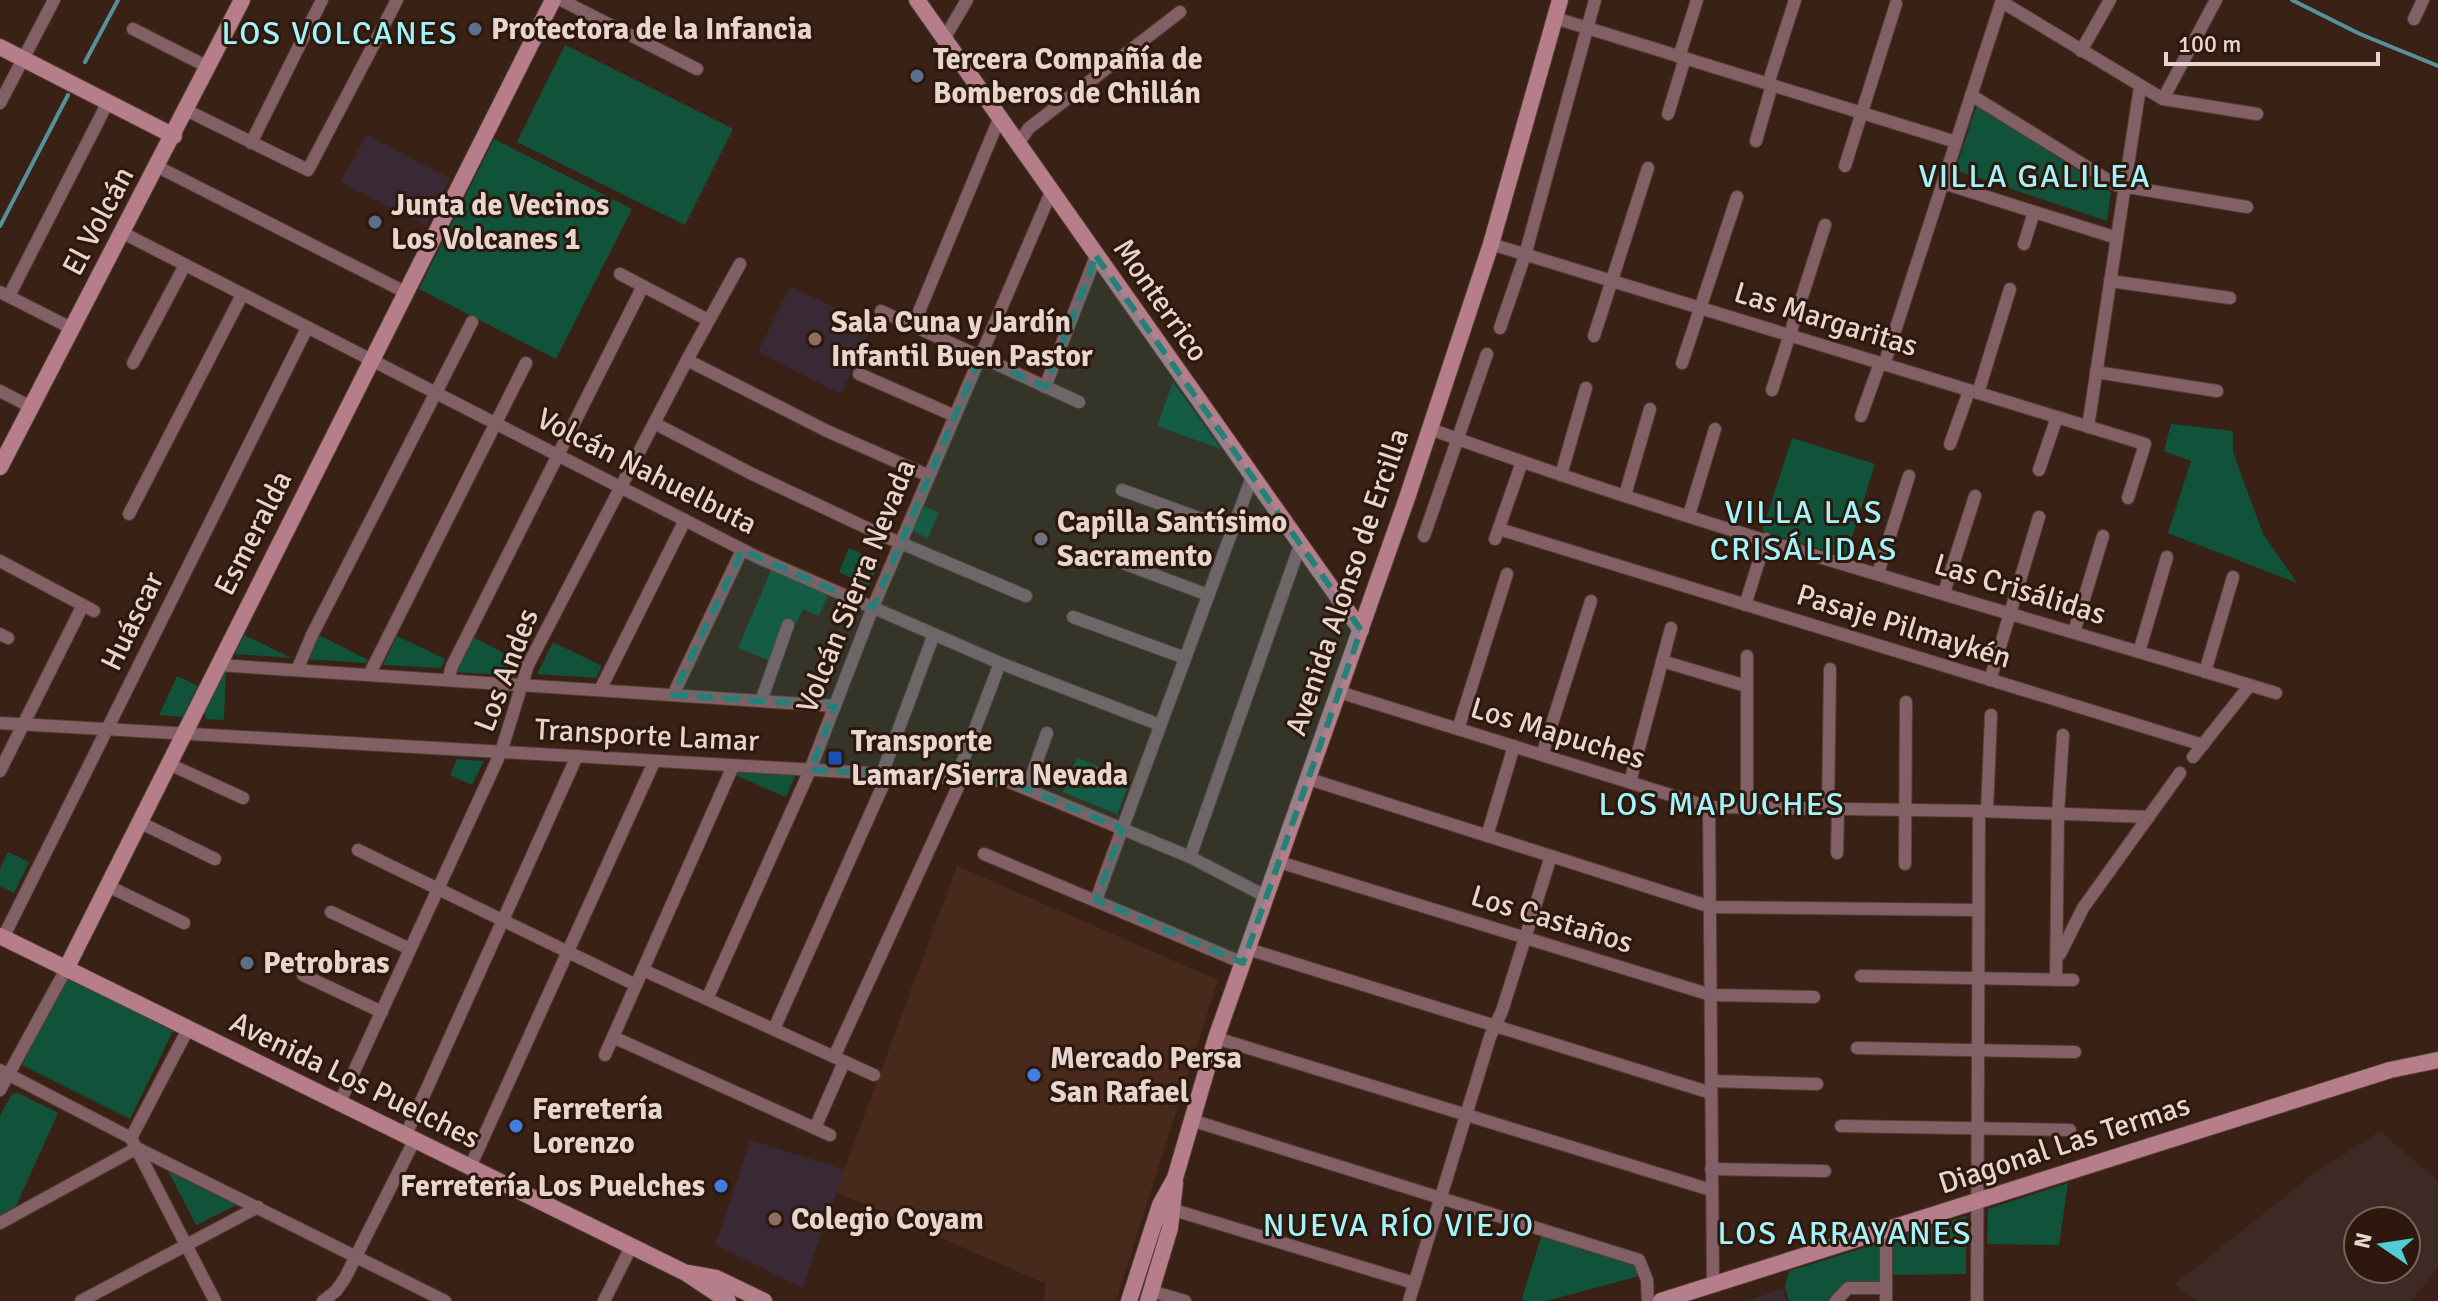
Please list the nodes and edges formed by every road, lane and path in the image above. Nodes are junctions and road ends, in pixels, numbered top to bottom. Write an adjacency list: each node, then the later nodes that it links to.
1 (54, 0): 27 (street)
2 (322, 0): 44 (street)
3 (397, 0): 44 (street)
4 (553, 0): 69 (main road, Esmeralda)
5 (561, 0): 29 (street)
6 (917, 0): 23 (main road, Monterrico)
7 (967, 0): 23 (street)
8 (1560, 0): 19 (main road, Avenida Alonso de Ercilla)
9 (1595, 0): 21 (street)
10 (1697, 0): 26 (street)
11 (1795, 0): 30 (street)
12 (2110, 0): 25 (street)
13 (2216, 0): 33 (street)
14 (2423, 0): 20 (street)
15 (238, 1): 28 (main road, El Volcán)
16 (2002, 1): 25 (street); 32 (street)
17 (1896, 4): 37 (street)
18 (1180, 12): 45 (street)
19 (1555, 18): 21 (street); 58 (main road, Avenida Alonso de Ercilla)
20 (2414, 19)
21 (1588, 28): 26 (street); 60 (street)
22 (133, 29): 28 (street)
23 (944, 39): 40 (main road, Monterrico)
24 (0, 47): 27 (main road)
25 (2081, 51): 31 (street)
26 (1682, 58): 30 (street); 38 (street)
27 (23, 59): 34 (main road); 35 (street)
28 (208, 67): 36 (main road, El Volcán)
29 (697, 69)
30 (1770, 85): 37 (street); 42 (street)
31 (2140, 87): 33 (street); 50 (street)
32 (1971, 95): 43 (street); 50 (street)
33 (2163, 99): 39 (street)
34 (108, 102): 41 (main road); 70 (street)
35 (0, 103)
36 (186, 110): 41 (main road, El Volcán); 44 (street)
37 (1861, 113): 43 (street); 46 (street)
38 (1668, 114)
39 (2257, 114)
40 (999, 119): 45 (main road, Monterrico); 77 (street)
41 (174, 136): 47 (main road, El Volcán)
42 (1756, 141)
43 (1956, 142): 49 (street)
44 (251, 143)
45 (1017, 145): 51 (main road, Monterrico)
46 (1845, 166)
47 (158, 167): 56 (main road, El Volcán); 69 (street)
48 (1648, 168): 65 (street)
49 (1943, 183): 54 (street); 90 (street)
50 (2125, 188): 53 (street); 57 (street)
51 (1051, 192): 61 (main road, Monterrico); 84 (street, Volcán Sierra Nevada)
52 (1737, 197): 73 (street)
53 (2247, 207)
54 (2034, 212): 57 (street); 59 (street)
55 (1825, 225): 81 (street)
56 (123, 233): 63 (street, Volcán Nahuelbuta); 80 (main road, El Volcán)
57 (2117, 238): 66 (street)
58 (1491, 244): 60 (street, Las Margaritas); 109 (main road, Avenida Alonso de Ercilla)
59 (2024, 244)
60 (1525, 255): 65 (street, Las Margaritas); 79 (street)
61 (1096, 256): 93 (street); 120 (main road, Monterrico)
62 (740, 264): 75 (street, Los Andes)
63 (185, 265): 71 (street, Volcán Nahuelbuta); 87 (street)
64 (620, 274): 67 (street)
65 (1612, 281): 73 (street, Las Margaritas); 82 (street)
66 (2110, 281): 72 (street); 91 (street)
67 (643, 286): 75 (street); 113 (street)
68 (2010, 289): 98 (street)
69 (405, 292): 86 (main road, Esmeralda)
70 (4, 294): 80 (street)
71 (242, 295): 78 (street, Volcán Nahuelbuta); 126 (street)
72 (2230, 298)
73 (1700, 308): 81 (street, Las Margaritas); 89 (street)
74 (881, 311): 77 (street)
75 (708, 320): 85 (street, Los Andes)
76 (472, 322): 99 (street)
77 (913, 326): 84 (street)
78 (307, 328): 86 (street, Volcán Nahuelbuta); 183 (street, Huáscar)
79 (1500, 328)
80 (73, 329): 101 (main road, El Volcán)
81 (1789, 335): 90 (street, Las Margaritas); 95 (street)
82 (1594, 336)
83 (1487, 354): 111 (street)
84 (980, 357): 93 (street); 103 (street, Volcán Sierra Nevada)
85 (687, 360): 107 (street, Los Andes); 118 (street)
86 (371, 361): 99 (street, Volcán Nahuelbuta); 161 (main road, Esmeralda)
87 (133, 363)
88 (526, 363): 106 (street)
89 (1682, 363)
90 (1882, 364): 98 (street, Las Margaritas); 104 (street)
91 (2096, 372): 97 (street); 108 (street)
92 (859, 374): 103 (street)
93 (1045, 387): 100 (street)
94 (1586, 388): 117 (street)
95 (1772, 390)
96 (0, 391): 101 (street)
97 (2217, 391)
98 (1974, 392): 105 (street, Las Margaritas); 112 (street)
99 (434, 393): 106 (street, Volcán Nahuelbuta); 163 (street)
100 (1079, 402)
101 (31, 407): 115 (main road, El Volcán)
102 (1650, 409): 123 (street)
103 (955, 416): 118 (street, Volcán Sierra Nevada)
104 (1861, 416)
105 (2057, 417): 108 (street, Las Margaritas); 116 (street)
106 (496, 423): 113 (street, Volcán Nahuelbuta); 165 (street)
107 (654, 423): 121 (street, Los Andes); 134 (street)
108 (2088, 427): 125 (street, Las Margaritas)
109 (1430, 429): 111 (street, Las Crisálidas); 153 (main road, Avenida Alonso de Ercilla)
110 (1715, 429): 127 (street)
111 (1458, 439): 114 (street, Las Crisálidas); 131 (street)
112 (1950, 444)
113 (557, 454): 121 (street, Volcán Nahuelbuta); 166 (street)
114 (1522, 462): 117 (street, Las Crisálidas); 147 (street, Pasaje Pilmaykén)
115 (0, 467)
116 (2039, 470)
117 (1561, 475): 123 (street, Las Crisálidas)
118 (929, 476): 134 (street, Volcán Sierra Nevada)
119 (1909, 476): 140 (street)
120 (1252, 477): 130 (street); 135 (main road, Monterrico)
121 (620, 486): 129 (street, Volcán Nahuelbuta); 168 (street, Los Andes)
122 (1122, 490): 130 (street)
123 (1625, 495): 127 (street, Las Crisálidas)
124 (1975, 496): 143 (street)
125 (2128, 498)
126 (129, 514)
127 (1689, 515): 133 (street, Las Crisálidas)
128 (2039, 517): 149 (street)
129 (685, 520): 136 (street, Volcán Nahuelbuta); 171 (street)
130 (1232, 530): 144 (street)
131 (1424, 536)
132 (2103, 536): 154 (street)
133 (1766, 539): 140 (street, Las Crisálidas); 147 (street)
134 (900, 543): 145 (street); 148 (street, Volcán Sierra Nevada)
135 (1300, 545): 153 (main road, Monterrico); 219 (street)
136 (742, 550): 148 (street, Volcán Nahuelbuta); 174 (street)
137 (1096, 553): 144 (street)
138 (2167, 557): 156 (street)
139 (0, 561): 180 (street)
140 (1878, 573): 143 (street, Las Crisálidas)
141 (1507, 574): 182 (street)
142 (2233, 577): 164 (street)
143 (1944, 593): 149 (street, Las Crisálidas)
144 (1208, 595): 158 (street)
145 (1026, 596)
146 (1591, 601): 190 (street)
147 (1745, 605): 167 (street, Pasaje Pilmaykén)
148 (873, 607): 155 (street, Volcán Nahuelbuta); 177 (street, Volcán Sierra Nevada)
149 (2010, 613): 154 (street, Las Crisálidas); 167 (street)
150 (1073, 617): 158 (street)
151 (788, 625): 175 (street)
152 (1671, 628): 159 (street)
153 (1361, 630): 172 (main road, Avenida Alonso de Ercilla)
154 (2074, 632): 156 (street, Las Crisálidas)
155 (934, 634): 160 (street, Volcán Nahuelbuta); 199 (street)
156 (2139, 652): 164 (street, Las Crisálidas)
157 (1747, 656): 170 (street)
158 (1185, 658): 181 (street)
159 (1662, 661): 170 (street); 202 (street)
160 (1000, 663): 181 (street, Volcán Nahuelbuta); 200 (street)
161 (218, 665): 163 (street); 185 (main road, Esmeralda)
162 (1830, 669): 207 (street)
163 (297, 670): 165 (street)
164 (2205, 672): 169 (street, Las Crisálidas)
165 (369, 675): 166 (street)
166 (448, 680): 168 (street)
167 (1990, 680): 187 (street, Pasaje Pilmaykén)
168 (524, 685): 171 (street); 189 (street, Los Andes)
169 (2250, 685): 173 (street, Las Crisálidas); 187 (street)
170 (1746, 686): 206 (street)
171 (600, 690): 174 (street)
172 (1339, 692): 182 (street, Los Mapuches); 201 (main road, Avenida Alonso de Ercilla)
173 (2276, 693)
174 (673, 695): 175 (street)
175 (761, 701): 177 (street)
176 (1906, 702): 208 (street)
177 (835, 706): 196 (street, Volcán Sierra Nevada)
178 (1991, 715): 209 (street)
179 (0, 723): 180 (street, Transporte Lamar)
180 (23, 725): 183 (street, Transporte Lamar); 197 (street)
181 (1160, 725): 213 (street)
182 (1458, 729): 188 (street, Los Mapuches)
183 (107, 731): 185 (street, Transporte Lamar); 232 (street, Huáscar)
184 (1047, 733): 203 (street)
185 (183, 735): 189 (street, Transporte Lamar); 194 (main road, Esmeralda)
186 (2063, 735): 210 (street)
187 (2203, 745): 192 (street)
188 (1514, 746): 190 (street, Los Mapuches); 214 (street)
189 (501, 752): 191 (street, Transporte Lamar); 224 (street, Los Andes)
190 (1542, 755): 202 (street, Los Mapuches)
191 (577, 756): 193 (street, Transporte Lamar); 230 (street)
192 (2193, 757)
193 (654, 762): 195 (street, Transporte Lamar); 235 (street)
194 (169, 764): 204 (street); 212 (main road, Esmeralda)
195 (733, 766): 196 (street, Transporte Lamar); 239 (street)
196 (810, 770): 199 (street, Transporte Lamar); 248 (street, Volcán Sierra Nevada)
197 (0, 771)
198 (2180, 773): 211 (street)
199 (885, 774): 200 (street, Transporte Lamar); 252 (street)
200 (959, 778): 203 (street, Transporte Lamar); 259 (street)
201 (1309, 779): 214 (street); 221 (main road, Avenida Alonso de Ercilla)
202 (1630, 782): 205 (street, Los Mapuches)
203 (1027, 789): 213 (street, Transporte Lamar)
204 (243, 798)
205 (1709, 807): 206 (street, Los Mapuches); 227 (street)
206 (1747, 807): 207 (street, Los Mapuches)
207 (1833, 809): 208 (street, Los Mapuches); 216 (street)
208 (1906, 810): 209 (street, Los Mapuches); 222 (street)
209 (1983, 811): 210 (street, Los Mapuches); 228 (street)
210 (2058, 814): 211 (street, Los Mapuches); 237 (street)
211 (2149, 817): 237 (street)
212 (139, 822): 220 (street); 223 (main road, Esmeralda)
213 (1122, 829): 219 (street, Transporte Lamar); 226 (street)
214 (1487, 836): 218 (street)
215 (358, 850): 224 (street)
216 (1837, 853)
217 (984, 854): 226 (street)
218 (1551, 856): 227 (street); 233 (street)
219 (1190, 857): 225 (street, Transporte Lamar)
220 (215, 859)
221 (1279, 862): 225 (main road, Avenida Alonso de Ercilla); 233 (street, Los Castaños)
222 (1905, 864)
223 (108, 886): 231 (street); 238 (main road, Esmeralda)
224 (438, 889): 230 (street); 234 (street, Los Andes)
225 (1267, 897): 236 (main road, Avenida Alonso de Ercilla)
226 (1096, 900): 236 (street)
227 (1711, 907): 228 (street); 246 (street)
228 (1978, 910): 242 (street)
229 (331, 912): 234 (street)
230 (503, 920): 235 (street); 274 (street)
231 (184, 923)
232 (1, 937): 238 (main road, Avenida Los Puelches)
233 (1525, 938): 246 (street, Los Castaños); 250 (street)
234 (410, 949): 249 (street, Los Andes)
235 (568, 952): 245 (street); 276 (street)
236 (1246, 956): 250 (street); 254 (main road, Avenida Alonso de Ercilla)
237 (2057, 960): 243 (street)
238 (66, 969): 251 (main road, Avenida Los Puelches); 261 (street, Esmeralda)
239 (643, 970): 245 (street); 248 (street)
240 (303, 975): 249 (street)
241 (1861, 976): 242 (street)
242 (1977, 978): 243 (street); 256 (street)
243 (2056, 980): 244 (street)
244 (2073, 980)
245 (636, 985): 253 (street)
246 (1711, 995): 247 (street, Los Castaños); 264 (street)
247 (1814, 997)
248 (707, 999): 252 (street)
249 (382, 1012): 266 (street, Los Andes)
250 (1495, 1026): 264 (street); 267 (street)
251 (188, 1029): 266 (main road, Avenida Los Puelches); 275 (street)
252 (774, 1029): 259 (street)
253 (613, 1037): 258 (street); 270 (street)
254 (1216, 1038): 267 (street); 268 (main road, Avenida Alonso de Ercilla)
255 (1857, 1048): 256 (street)
256 (1977, 1051): 257 (street); 271 (street)
257 (2075, 1052)
258 (605, 1055)
259 (839, 1059): 262 (street); 270 (street)
260 (2438, 1060): 282 (main road, Diagonal Las Termas)
261 (4, 1072): 265 (street, Esmeralda); 275 (street)
262 (874, 1075)
263 (1817, 1084): 264 (street)
264 (1711, 1087): 277 (street)
265 (0, 1090)
266 (339, 1104): 274 (main road, Avenida Los Puelches)
267 (1466, 1115): 280 (street); 281 (street)
268 (1191, 1120): 279 (main road, Avenida Alonso de Ercilla); 281 (street)
269 (1841, 1126): 271 (street)
270 (815, 1128): 273 (street)
271 (1976, 1128): 272 (street); 282 (street)
272 (2070, 1130)
273 (830, 1135)
274 (409, 1139): 276 (main road, Avenida Los Puelches); 289 (street)
275 (134, 1143): 283 (street); 285 (street); 287 (street)
276 (470, 1167): 288 (main road, Avenida Los Puelches)
277 (1711, 1169): 278 (street); 280 (street)
278 (1825, 1171)
279 (1175, 1178): 284 (main road, Avenida Alonso de Ercilla); 303 (main road, Avenida Alonso de Ercilla)
280 (1711, 1190): 292 (street)
281 (1440, 1198): 291 (street); 306 (street)
282 (1976, 1202): 286 (main road, Diagonal Las Termas); 309 (street)
283 (258, 1207): 287 (street); 289 (street)
284 (1174, 1210): 291 (street); 295 (main road, Avenida Alonso de Ercilla)
285 (0, 1223)
286 (1886, 1230): 292 (main road, Diagonal Las Termas); 293 (street)
287 (186, 1245): 296 (street); 297 (street)
288 (631, 1247): 290 (main road, Avenida Los Puelches); 300 (street)
289 (356, 1256): 294 (street); 299 (street)
290 (686, 1273): 301 (main road, Avenida Los Puelches); 302 (main road, Avenida Los Puelches)
291 (1414, 1283): 305 (street)
292 (1713, 1285): 307 (main road, Diagonal Las Termas)
293 (1886, 1294): 308 (street)
294 (339, 1296): 298 (street)
295 (1150, 1296): 304 (street)
296 (81, 1301)
297 (215, 1301)
298 (323, 1301)
299 (445, 1301)
300 (604, 1301)
301 (728, 1301)
302 (764, 1301)
303 (1129, 1301)
304 (1185, 1301)
305 (1409, 1301)
306 (1648, 1301)
307 (1661, 1301)
308 (1836, 1301)
309 (1977, 1301)

